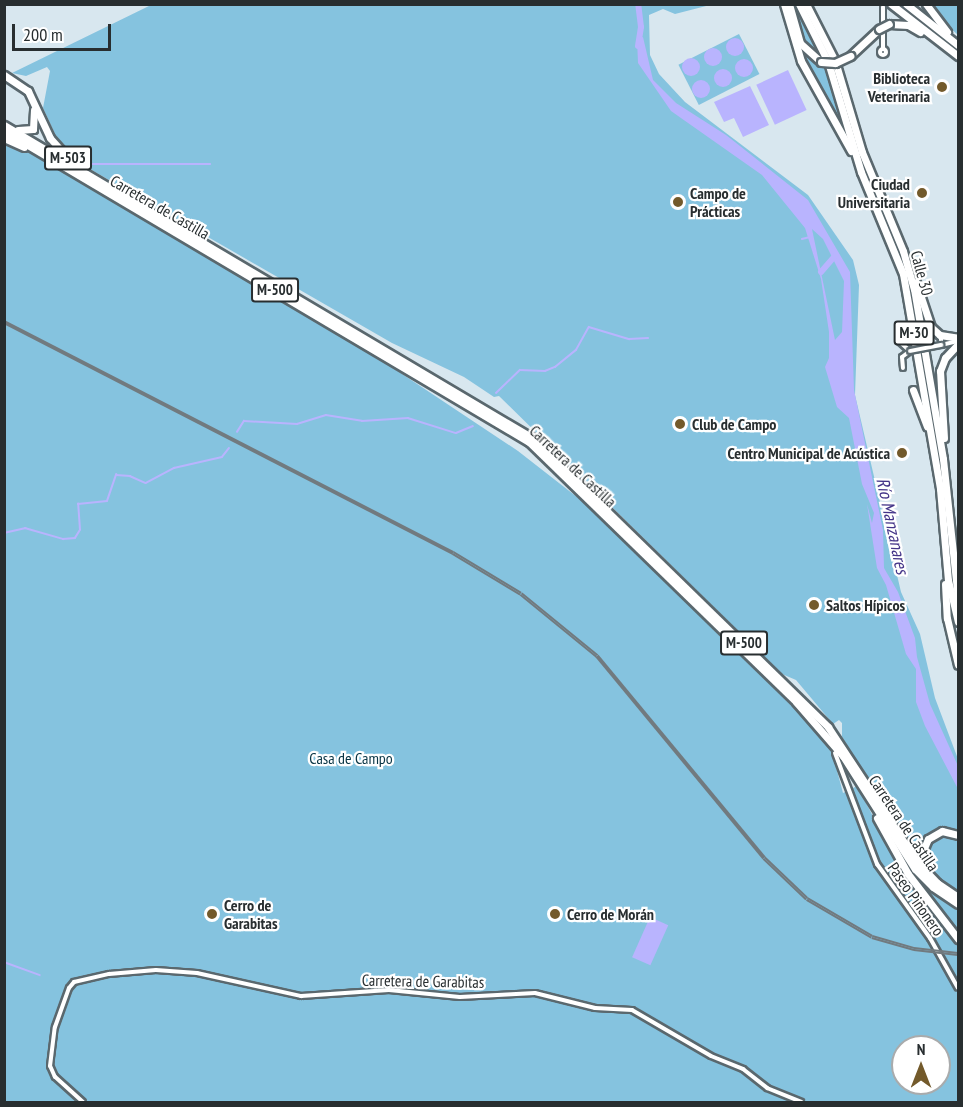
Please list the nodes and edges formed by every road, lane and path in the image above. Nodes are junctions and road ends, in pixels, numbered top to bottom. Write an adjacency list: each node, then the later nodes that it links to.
1 (784, 4): 16 (highway)
2 (789, 4): 10 (highway, bridge)
3 (799, 4): 16 (highway, M-30)
4 (807, 4): 20 (highway, Calle 30 / M-30)
5 (906, 4): 8 (highway)
6 (926, 4): 8 (highway)
7 (887, 6): 9 (street); 10 (highway)
8 (958, 43)
9 (883, 49)
10 (951, 51): 11 (highway)
11 (958, 56)
12 (4, 76): 13 (highway, M-500); 18 (highway, M-503)
13 (4, 124): 18 (highway, Carretera de Castilla / M-500)
14 (4, 131): 17 (highway, Carretera de Castilla / M-500)
15 (4, 138): 17 (highway, M-500)
16 (861, 172): 19 (highway, M-30)
17 (78, 175): 29 (highway, Carretera de Castilla / M-500)
18 (111, 187): 29 (highway, Carretera de Castilla / M-500)
19 (886, 227): 21 (highway); 31 (highway, Calle 30 / M-30)
20 (903, 251): 23 (highway); 32 (highway, Calle 30 / M-30)
21 (894, 259)
22 (898, 333): 26 (street)
23 (940, 335): 24 (highway); 25 (street)
24 (958, 341): 25 (street); 32 (highway)
25 (941, 345): 26 (street, bridge)
26 (910, 351): 27 (street)
27 (903, 368)
28 (913, 390): 31 (highway)
29 (473, 403): 30 (highway, Carretera de Castilla / M-500)
30 (500, 419): 38 (highway, Carretera de Castilla / M-500); 40 (highway, Carretera de Castilla / M-500)
31 (933, 442): 33 (highway, Calle 30 / M-30)
32 (943, 459): 34 (highway, Calle 30 / M-30)
33 (946, 570): 35 (highway, Calle 30 / M-30); 36 (highway)
34 (958, 600)
35 (958, 622)
36 (958, 665)
37 (835, 753): 42 (street, Paseo Piñonero)
38 (854, 773): 40 (highway, Carretera de Castilla / M-500); 41 (highway)
39 (958, 835): 40 (highway)
40 (957, 900)
41 (958, 939)
42 (958, 988)
43 (83, 1102): 44 (street, Carretera de Garabitas)
44 (801, 1102)

